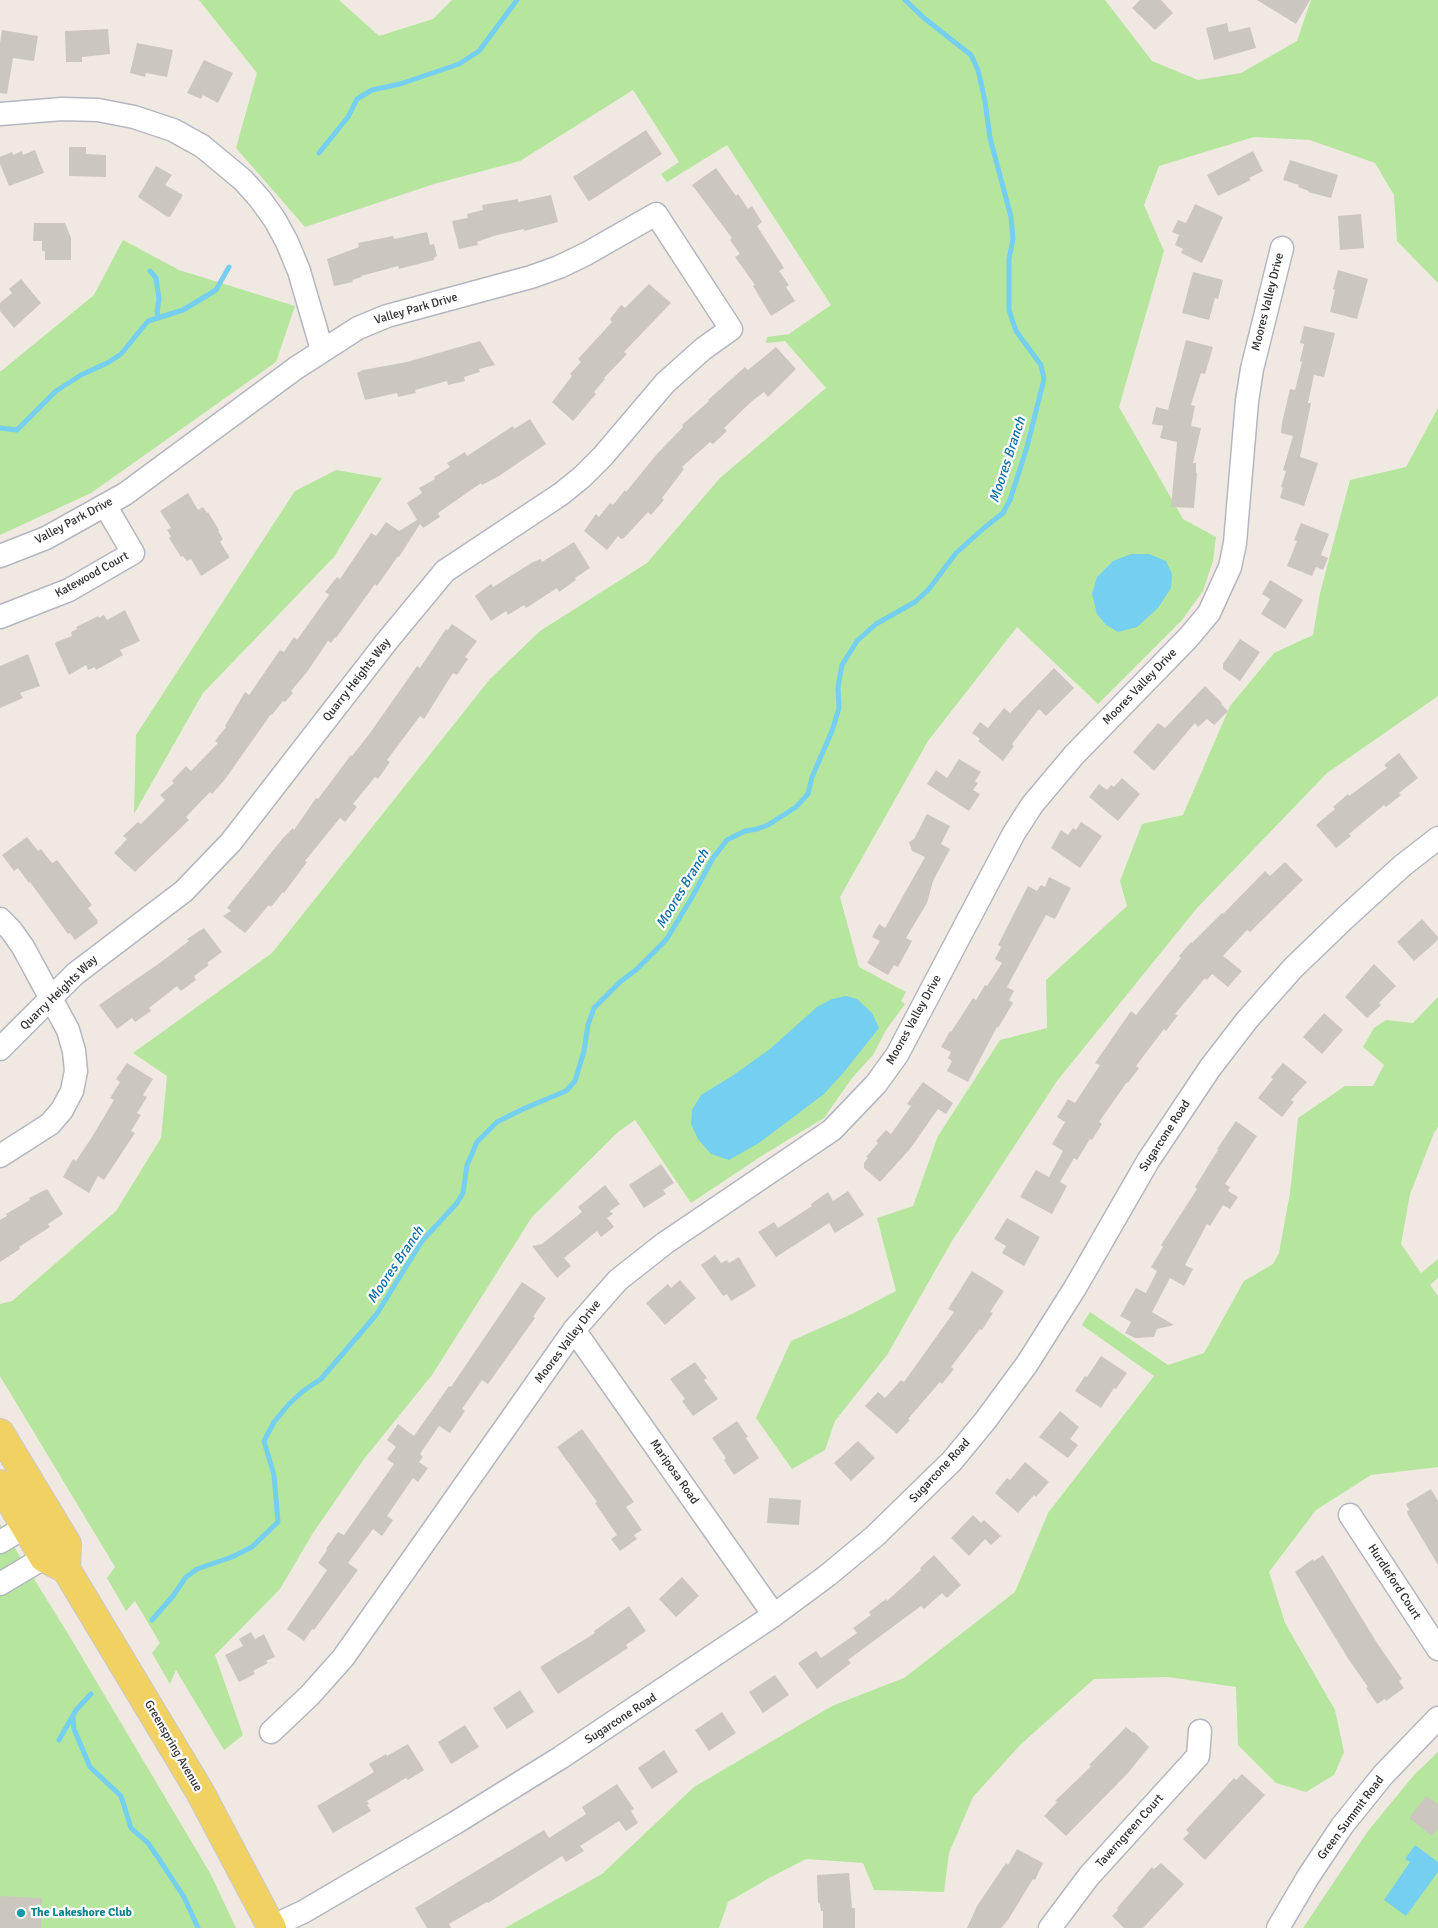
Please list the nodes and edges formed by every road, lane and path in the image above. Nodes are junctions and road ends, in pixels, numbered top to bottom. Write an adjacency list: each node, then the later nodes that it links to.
1 (0, 114): 4 (street)
2 (1282, 248): 13 (street, Moores Valley Drive)
3 (731, 329): 4 (street, Valley Park Drive); 10 (street, Quarry Heights Way)
4 (322, 350): 5 (street, Valley Park Drive)
5 (105, 505): 6 (street, Valley Park Drive); 7 (street, Katewood Court)
6 (0, 556)
7 (0, 617)
8 (1438, 838): 21 (street, Sugarcone Road)
9 (0, 920): 10 (street)
10 (51, 998): 11 (street, Quarry Heights Way); 12 (street)
11 (0, 1049)
12 (0, 1156)
13 (574, 1330): 21 (street, Mariposa Road); 25 (street, Moores Valley Drive)
14 (0, 1433): 17 (main road, Greenspring Avenue)
15 (0, 1484): 17 (main road, Greenspring Avenue)
16 (1350, 1515): 22 (street, Hurdleford Court)
17 (37, 1520): 18 (street); 19 (main road, Greenspring Avenue)
18 (0, 1542)
19 (59, 1557): 20 (street); 26 (main road, Greenspring Avenue)
20 (0, 1584)
21 (774, 1615): 26 (street, Sugarcone Road)
22 (1438, 1649)
23 (1438, 1718): 28 (street, Green Summit Road)
24 (1200, 1731): 27 (street, Taverngreen Court)
25 (271, 1732)
26 (272, 1927)
27 (1050, 1928)
28 (1278, 1928)

